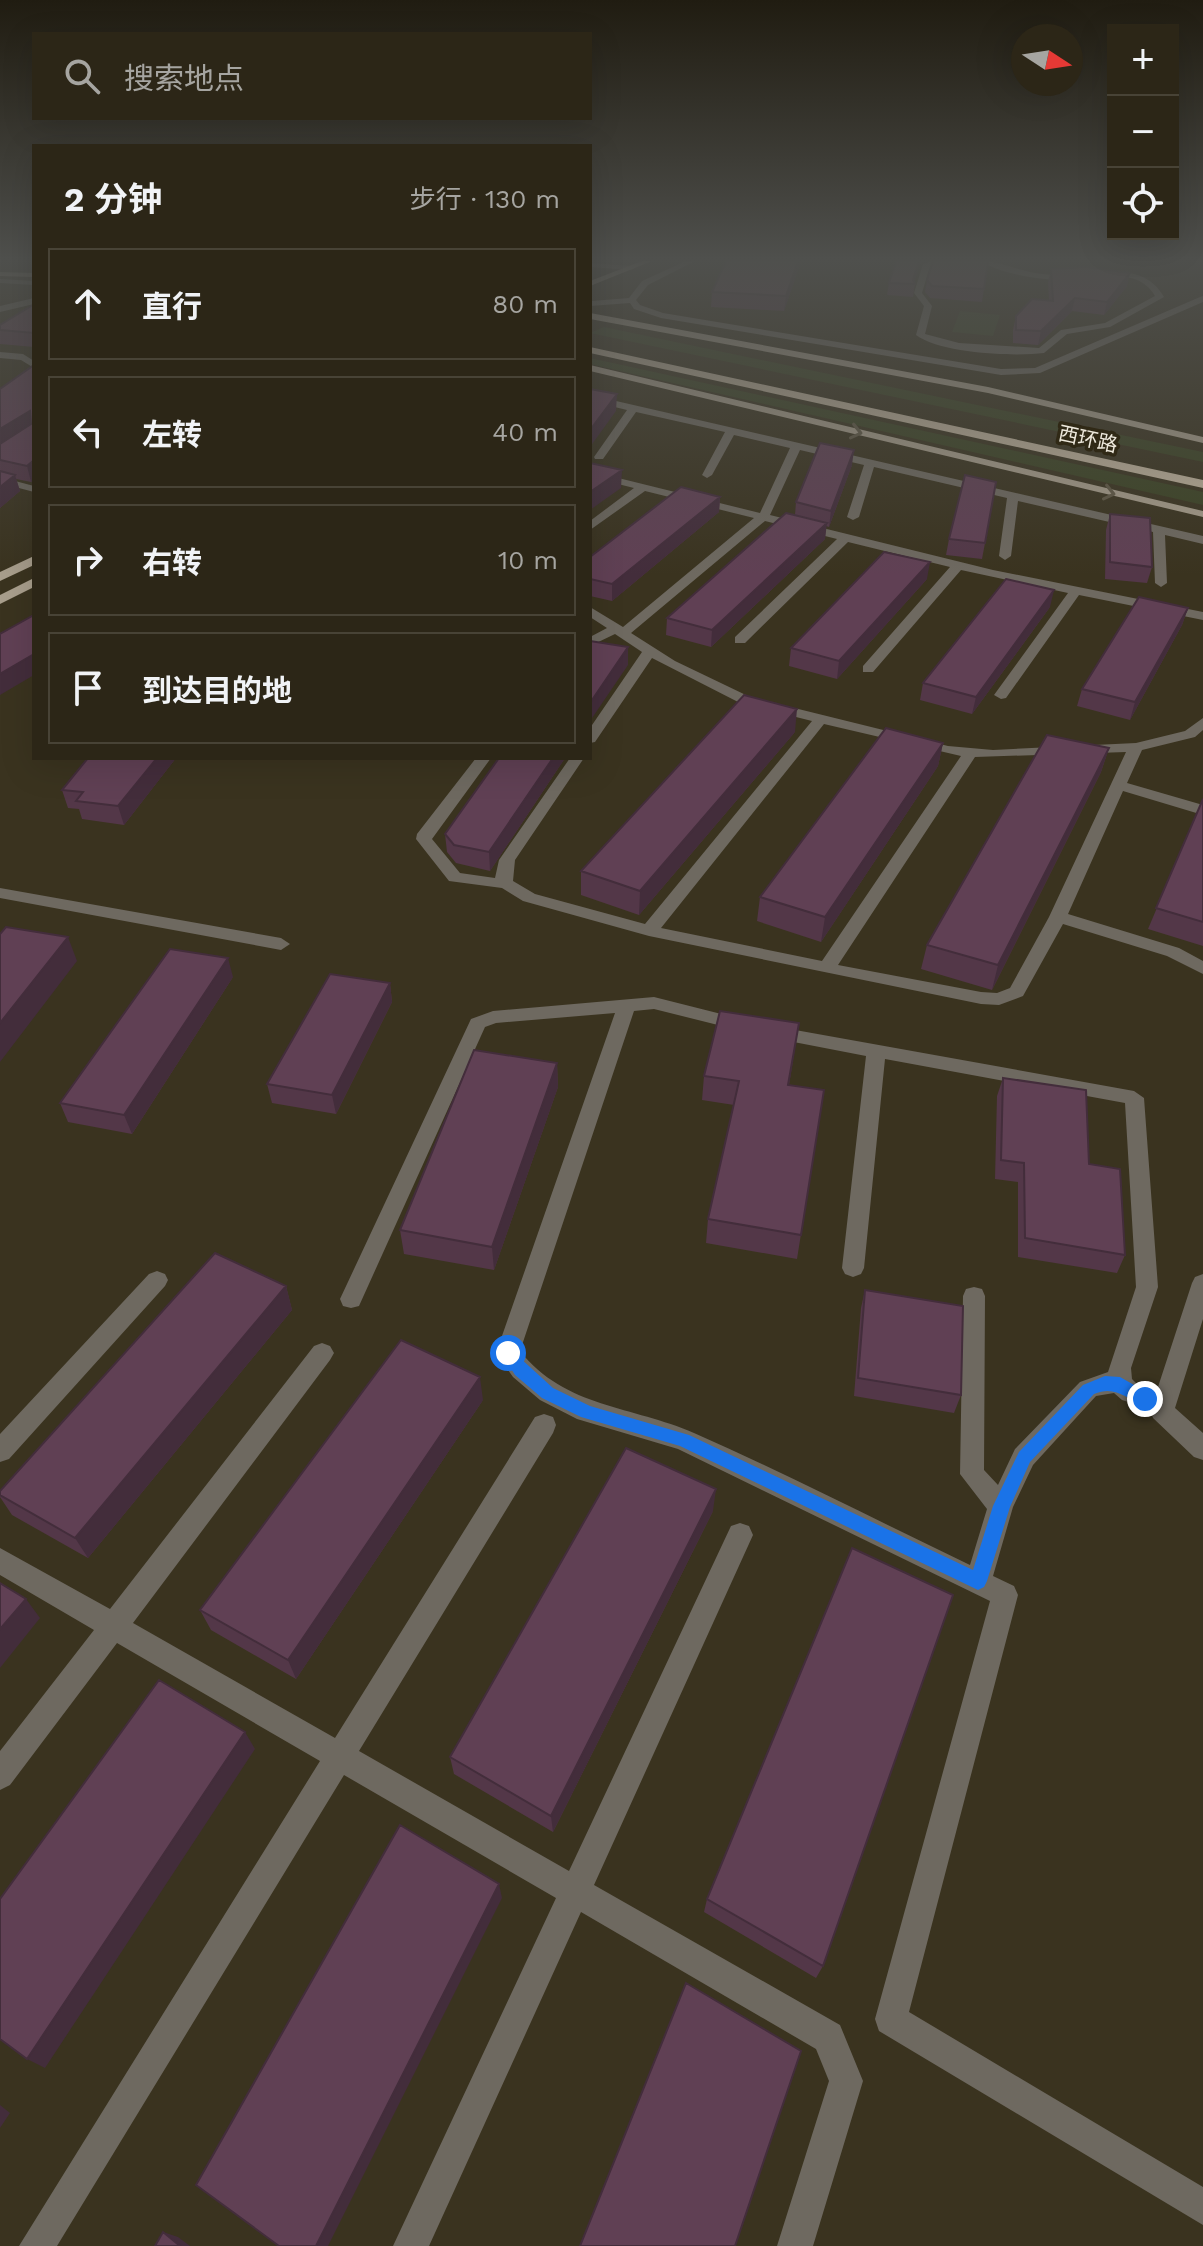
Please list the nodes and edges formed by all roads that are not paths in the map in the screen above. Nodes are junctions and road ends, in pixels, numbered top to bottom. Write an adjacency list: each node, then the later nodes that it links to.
1 (662, 366): 20 (highway, 西环路)
2 (710, 366): 15 (highway, 西环路)
3 (858, 366): 10 (main road)
4 (964, 366): 5 (street)
5 (1044, 366)
6 (592, 368): 24 (main road, one-way to 24)
7 (592, 398): 8 (street)
8 (633, 408): 9 (street); 12 (street)
9 (731, 431): 11 (street); 18 (street)
10 (1203, 440)
11 (796, 447): 13 (street); 25 (street)
12 (599, 457)
13 (870, 464): 23 (street); 26 (street)
14 (0, 471): 16 (street)
15 (1203, 472)
16 (23, 473)
17 (592, 474): 21 (street)
18 (707, 475)
19 (0, 480): 22 (street)
20 (1203, 484)
21 (643, 487): 25 (street); 27 (street)
22 (32, 488)
23 (1013, 496): 28 (street); 31 (street)
24 (1203, 514)
25 (764, 516): 29 (street); 41 (street)
26 (853, 517)
27 (592, 525)
28 (1159, 530): 30 (street); 36 (street)
29 (846, 537): 33 (street); 42 (street)
30 (1203, 540)
31 (1005, 556)
32 (32, 561): 34 (main road)
33 (958, 566): 37 (street); 45 (street)
34 (0, 577)
35 (32, 583): 38 (main road)
36 (1161, 583)
37 (1074, 593): 40 (street); 46 (street)
38 (0, 600)
39 (592, 612): 41 (street)
40 (1203, 616)
41 (620, 630): 43 (street); 44 (street)
42 (740, 640)
43 (592, 641)
44 (650, 650): 47 (street); 49 (street)
45 (868, 669)
46 (1001, 695)
47 (820, 720): 51 (street); 59 (street)
48 (1203, 722): 50 (street)
49 (592, 736)
50 (1136, 747): 51 (street); 54 (street)
51 (971, 752): 61 (street)
52 (482, 760): 56 (street)
53 (576, 760): 56 (street)
54 (1119, 785): 55 (street); 58 (street)
55 (1203, 810)
56 (506, 884): 59 (street)
57 (0, 893): 60 (street)
58 (1058, 917): 61 (street); 62 (street)
59 (649, 931): 61 (street)
60 (281, 944)
61 (827, 967)
62 (1203, 968)
63 (627, 1004): 64 (street); 69 (street); 79 (street)
64 (876, 1050): 65 (street); 71 (street)
65 (853, 1268)
66 (157, 1280): 75 (street)
67 (1203, 1283): 72 (street)
68 (974, 1296): 76 (street)
69 (351, 1299)
70 (322, 1353): 80 (street)
71 (1120, 1383): 72 (street); 76 (street)
72 (1164, 1403): 74 (street)
73 (544, 1425): 81 (street)
74 (1203, 1449)
75 (0, 1451)
76 (1001, 1506): 79 (street)
77 (740, 1535): 83 (street)
78 (0, 1561): 80 (street)
79 (978, 1581): 84 (street)
80 (115, 1627): 81 (street); 82 (street)
81 (338, 1755): 83 (street); 85 (street)
82 (0, 1775)
83 (577, 1892): 86 (street); 87 (street)
84 (1203, 2207)
85 (37, 2246)
86 (411, 2246)
87 (795, 2246)

